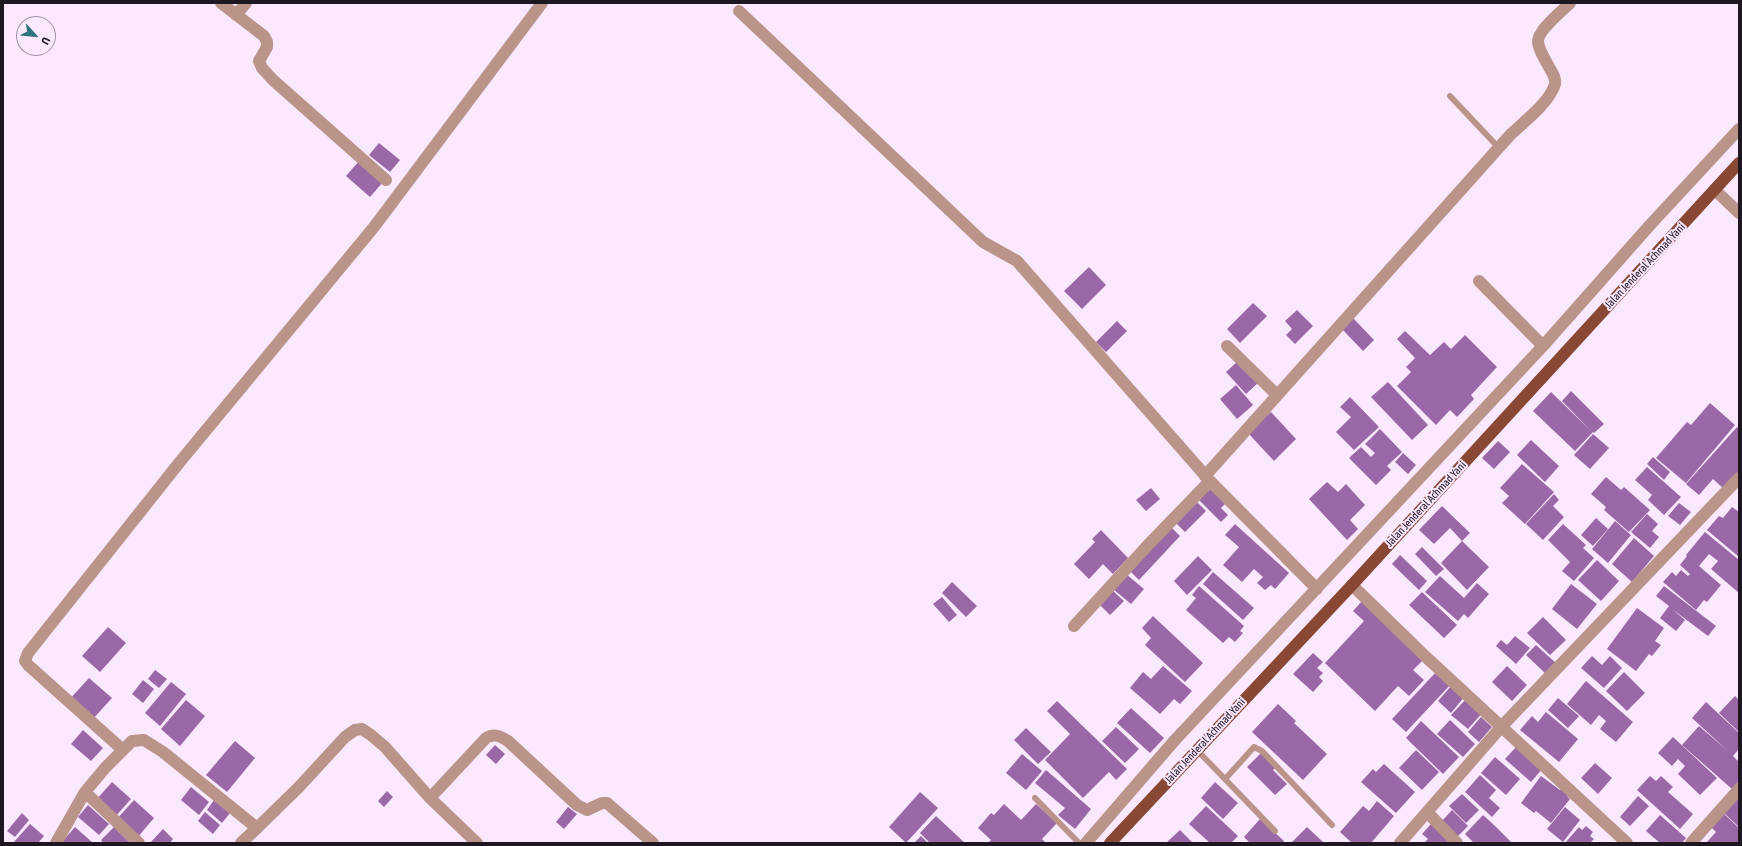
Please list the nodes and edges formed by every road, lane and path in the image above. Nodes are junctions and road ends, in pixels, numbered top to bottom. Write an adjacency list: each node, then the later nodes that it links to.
1 (221, 3): 6 (street)
2 (246, 3): 6 (street)
3 (542, 3): 24 (street)
4 (1570, 3): 9 (street)
5 (739, 12): 19 (street)
6 (236, 15): 11 (street)
7 (1450, 96): 9 (lane)
8 (1739, 129): 16 (street)
9 (1499, 148): 17 (street)
10 (1739, 163): 12 (main road, Jalan Jenderal Achmad Yani)
11 (386, 180)
12 (1715, 190): 13 (street); 20 (main road, Jalan Jenderal Achmad Yani)
13 (1739, 213)
14 (1479, 281): 16 (street)
15 (1228, 346): 17 (street)
16 (1543, 346): 21 (street)
17 (1277, 395): 19 (street)
18 (1739, 478): 23 (street)
19 (1207, 479): 21 (street); 22 (street)
20 (1352, 585): 23 (street); 25 (main road, Jalan Jenderal Achmad Yani)
21 (1317, 589): 41 (street)
22 (1074, 626)
23 (1502, 726): 31 (street); 45 (street)
24 (123, 750): 28 (street); 33 (street)
25 (1197, 750): 26 (lane); 42 (main road, Jalan Jenderal Achmad Yani)
26 (1226, 778): 32 (lane); 34 (lane)
27 (1739, 788): 46 (street)
28 (85, 792): 35 (street); 36 (street)
29 (430, 798): 33 (street); 38 (street); 39 (street)
30 (1035, 798): 40 (lane)
31 (1427, 812): 43 (street); 44 (street)
32 (1332, 825)
33 (257, 828): 37 (street)
34 (1275, 831)
35 (56, 843)
36 (139, 843)
37 (241, 843)
38 (477, 843)
39 (654, 843)
40 (1079, 843)
41 (1086, 843)
42 (1110, 843)
43 (1400, 843)
44 (1457, 843)
45 (1627, 843)
46 (1691, 843)

